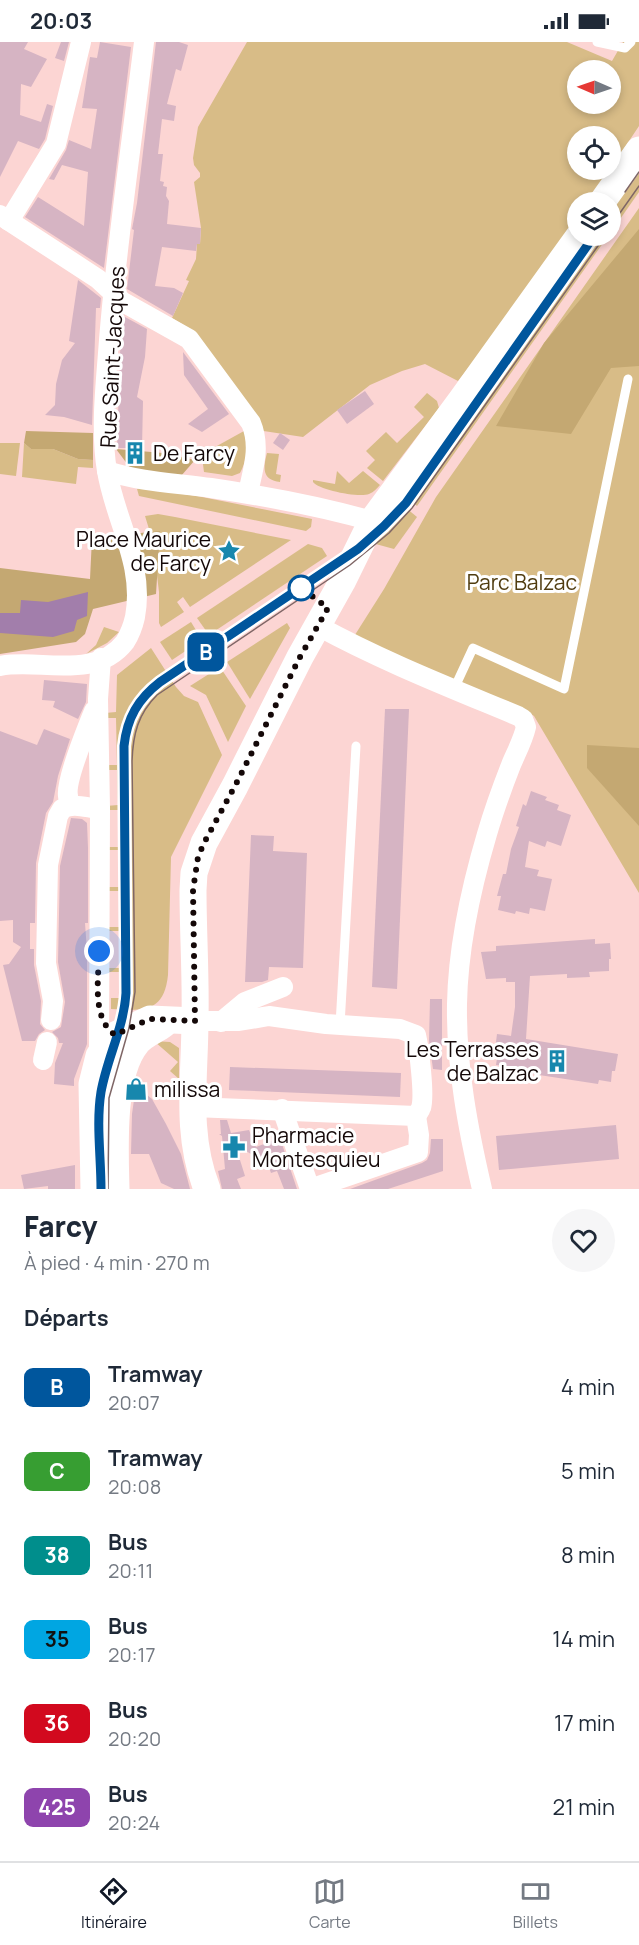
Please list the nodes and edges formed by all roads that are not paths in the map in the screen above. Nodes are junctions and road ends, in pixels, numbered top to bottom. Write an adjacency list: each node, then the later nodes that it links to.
1 (81, 42): 7 (street)
2 (144, 42): 9 (street, Rue Saint-Jacques)
3 (597, 42): 4 (lane)
4 (631, 42)
5 (639, 150): 6 (street)
6 (609, 192)
7 (4, 218): 9 (street)
8 (572, 246): 13 (street)
9 (114, 292): 11 (street, Rue Saint-Jacques); 12 (street)
10 (628, 379): 17 (lane)
11 (107, 471): 12 (street); 15 (street, Rue Saint-Jacques)
12 (248, 494): 13 (street)
13 (372, 521): 14 (street)
14 (318, 626): 17 (street); 25 (street)
15 (101, 658): 16 (street); 18 (street)
16 (0, 666)
17 (454, 689): 36 (street)
18 (98, 699): 20 (street); 21 (street)
19 (356, 746): 26 (lane)
20 (72, 804): 21 (street); 23 (street)
21 (100, 809): 24 (street)
22 (283, 987): 25 (street)
23 (52, 1011)
24 (99, 1013): 27 (street); 28 (street)
25 (195, 1020): 26 (street); 27 (street); 29 (street); 33 (street)
26 (340, 1025): 31 (street)
27 (115, 1035): 28 (street)
28 (99, 1056): 32 (street)
29 (193, 1107): 30 (street); 34 (street)
30 (282, 1109): 31 (street); 35 (street)
31 (416, 1116): 35 (street)
32 (94, 1189)
33 (116, 1189)
34 (207, 1189)
35 (310, 1189)
36 (482, 1189)

